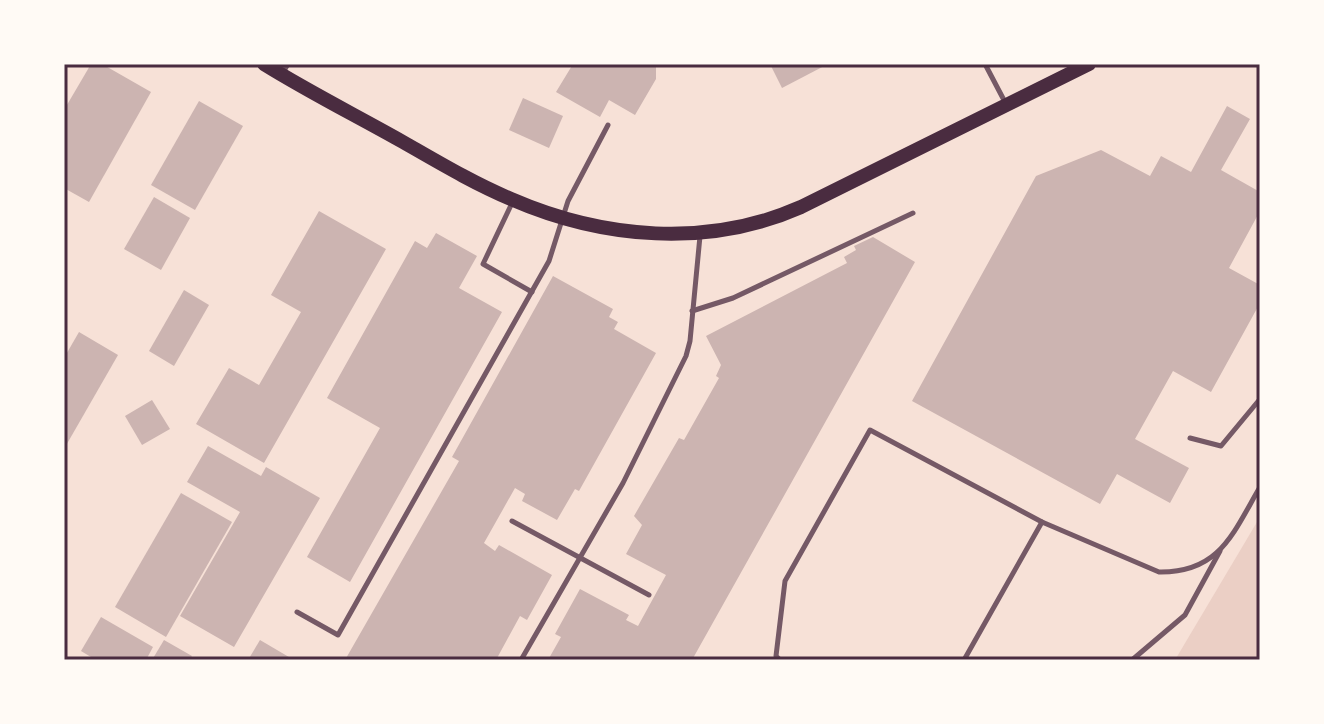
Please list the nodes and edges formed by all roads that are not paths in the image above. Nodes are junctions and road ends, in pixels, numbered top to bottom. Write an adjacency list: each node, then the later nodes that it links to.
1 (264, 64): 4 (main road)
2 (985, 64): 5 (lane)
3 (1089, 64): 5 (main road)
4 (285, 70): 7 (main road)
5 (1006, 105): 10 (main road)
6 (608, 125): 9 (lane)
7 (513, 200): 9 (main road); 11 (lane)
8 (913, 213): 12 (lane)
9 (564, 218): 10 (main road); 11 (lane)
10 (700, 234): 12 (lane)
11 (532, 292): 21 (lane)
12 (692, 311): 19 (lane)
13 (1260, 399): 14 (lane)
14 (1190, 438)
15 (1260, 487): 18 (lane)
16 (512, 521): 19 (lane)
17 (1042, 522): 18 (lane); 23 (lane); 24 (lane)
18 (1223, 547): 25 (lane)
19 (580, 558): 20 (lane); 22 (lane)
20 (649, 595)
21 (297, 612)
22 (521, 660)
23 (780, 660)
24 (964, 660)
25 (1132, 660)

